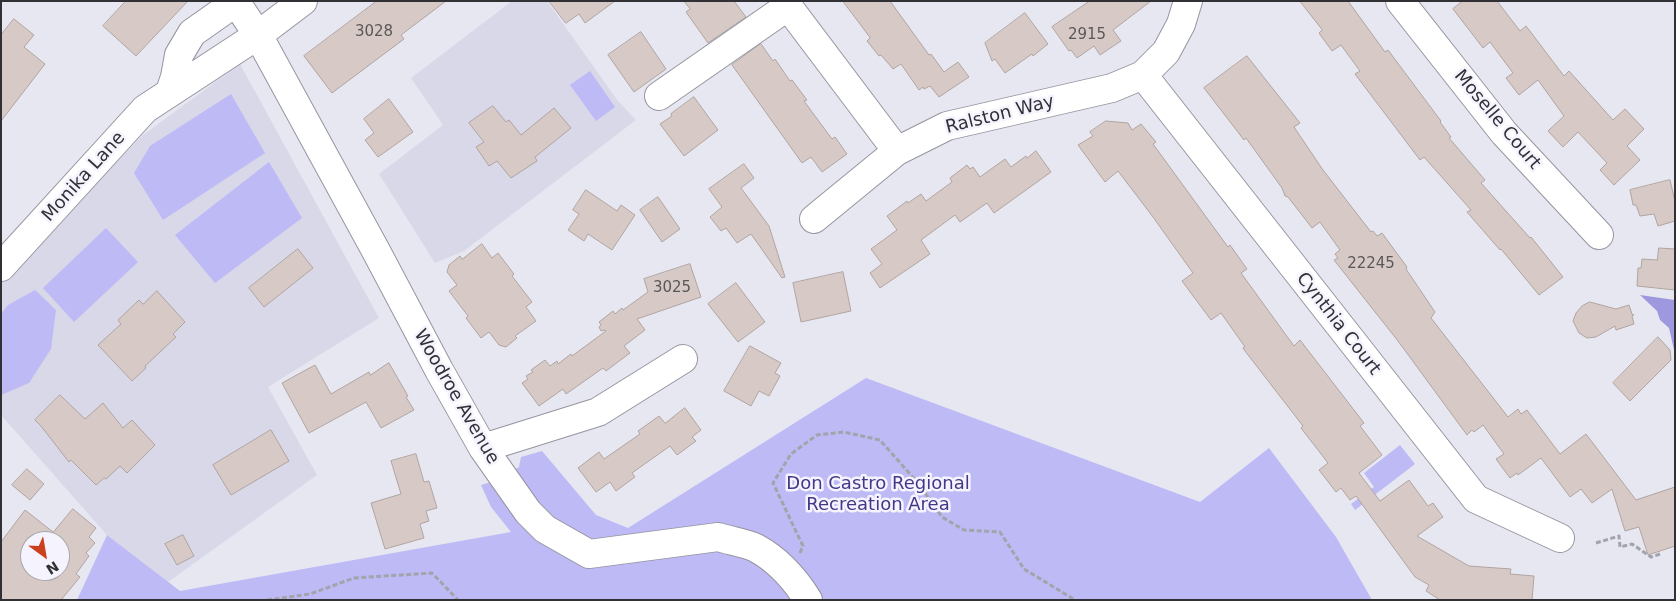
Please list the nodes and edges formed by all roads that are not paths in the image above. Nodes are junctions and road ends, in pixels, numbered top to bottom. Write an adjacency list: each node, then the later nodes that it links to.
1 (303, 1): 6 (street)
2 (1188, 1): 7 (street, Ralston Way)
3 (1400, 1): 12 (street, Moselle Court)
4 (236, 2): 6 (street, Woodroe Avenue); 8 (street)
5 (786, 4): 9 (street); 10 (street)
6 (258, 35): 8 (street, Monika Lane); 15 (street, Woodroe Avenue)
7 (1144, 75): 10 (street, Ralston Way); 16 (street, Cynthia Court)
8 (170, 92): 13 (street, Monika Lane)
9 (659, 96)
10 (897, 151): 11 (street, Ralston Way)
11 (814, 219)
12 (1599, 235)
13 (1, 267)
14 (683, 358): 15 (street)
15 (483, 448): 17 (street, Woodroe Avenue)
16 (1560, 538)
17 (808, 600)

